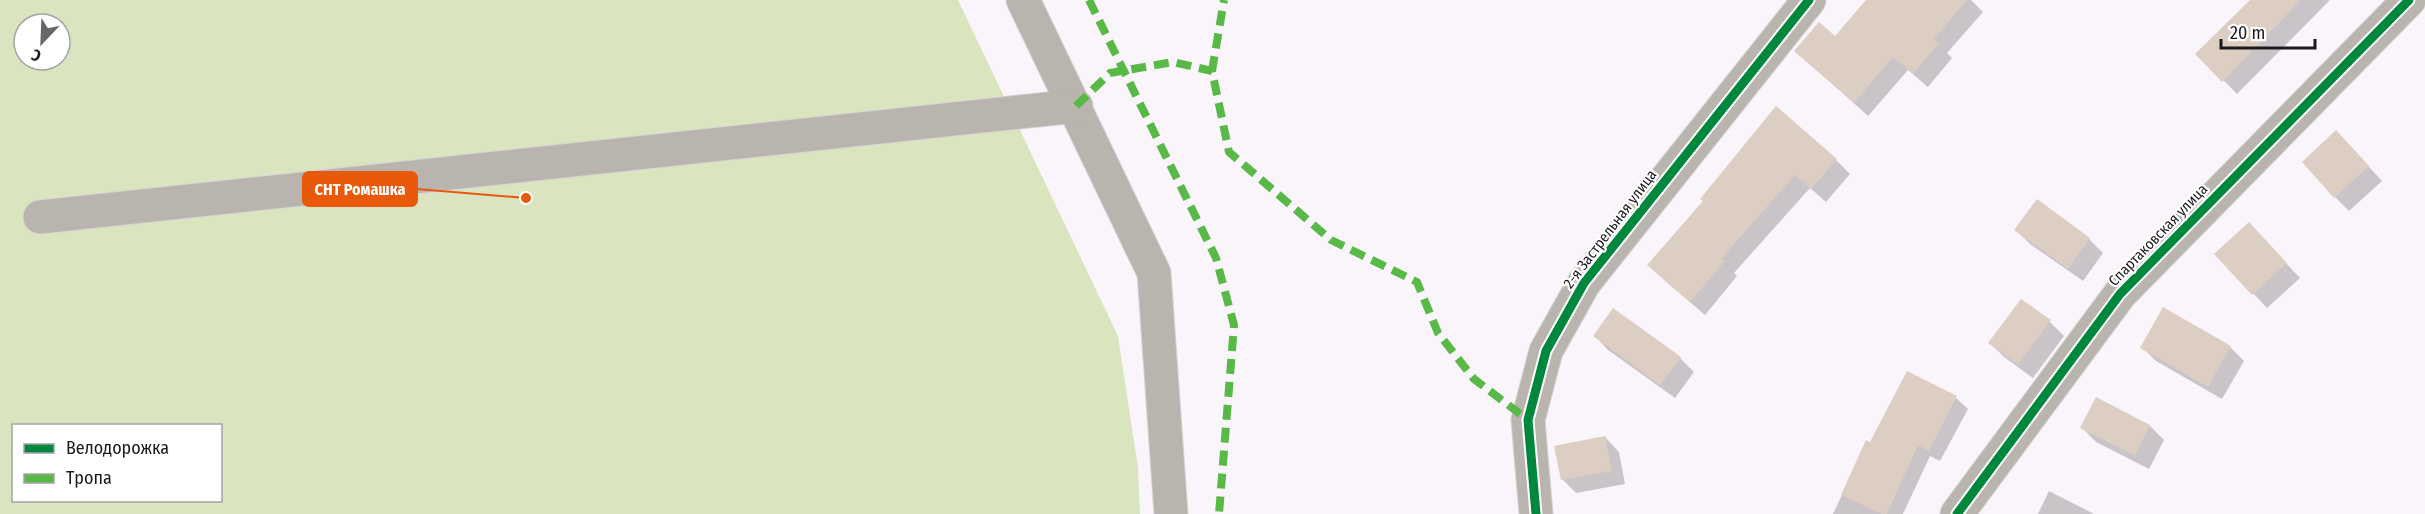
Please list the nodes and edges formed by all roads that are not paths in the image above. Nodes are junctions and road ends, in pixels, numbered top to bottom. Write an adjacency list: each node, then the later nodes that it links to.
1 (1023, 0): 4 (street)
2 (1809, 0): 7 (street, 2-я Застрельная улица)
3 (2409, 0): 8 (street, Спартаковская улица)
4 (1076, 106): 5 (street); 6 (street)
5 (40, 217)
6 (1171, 514)
7 (1536, 514)
8 (1957, 514)

